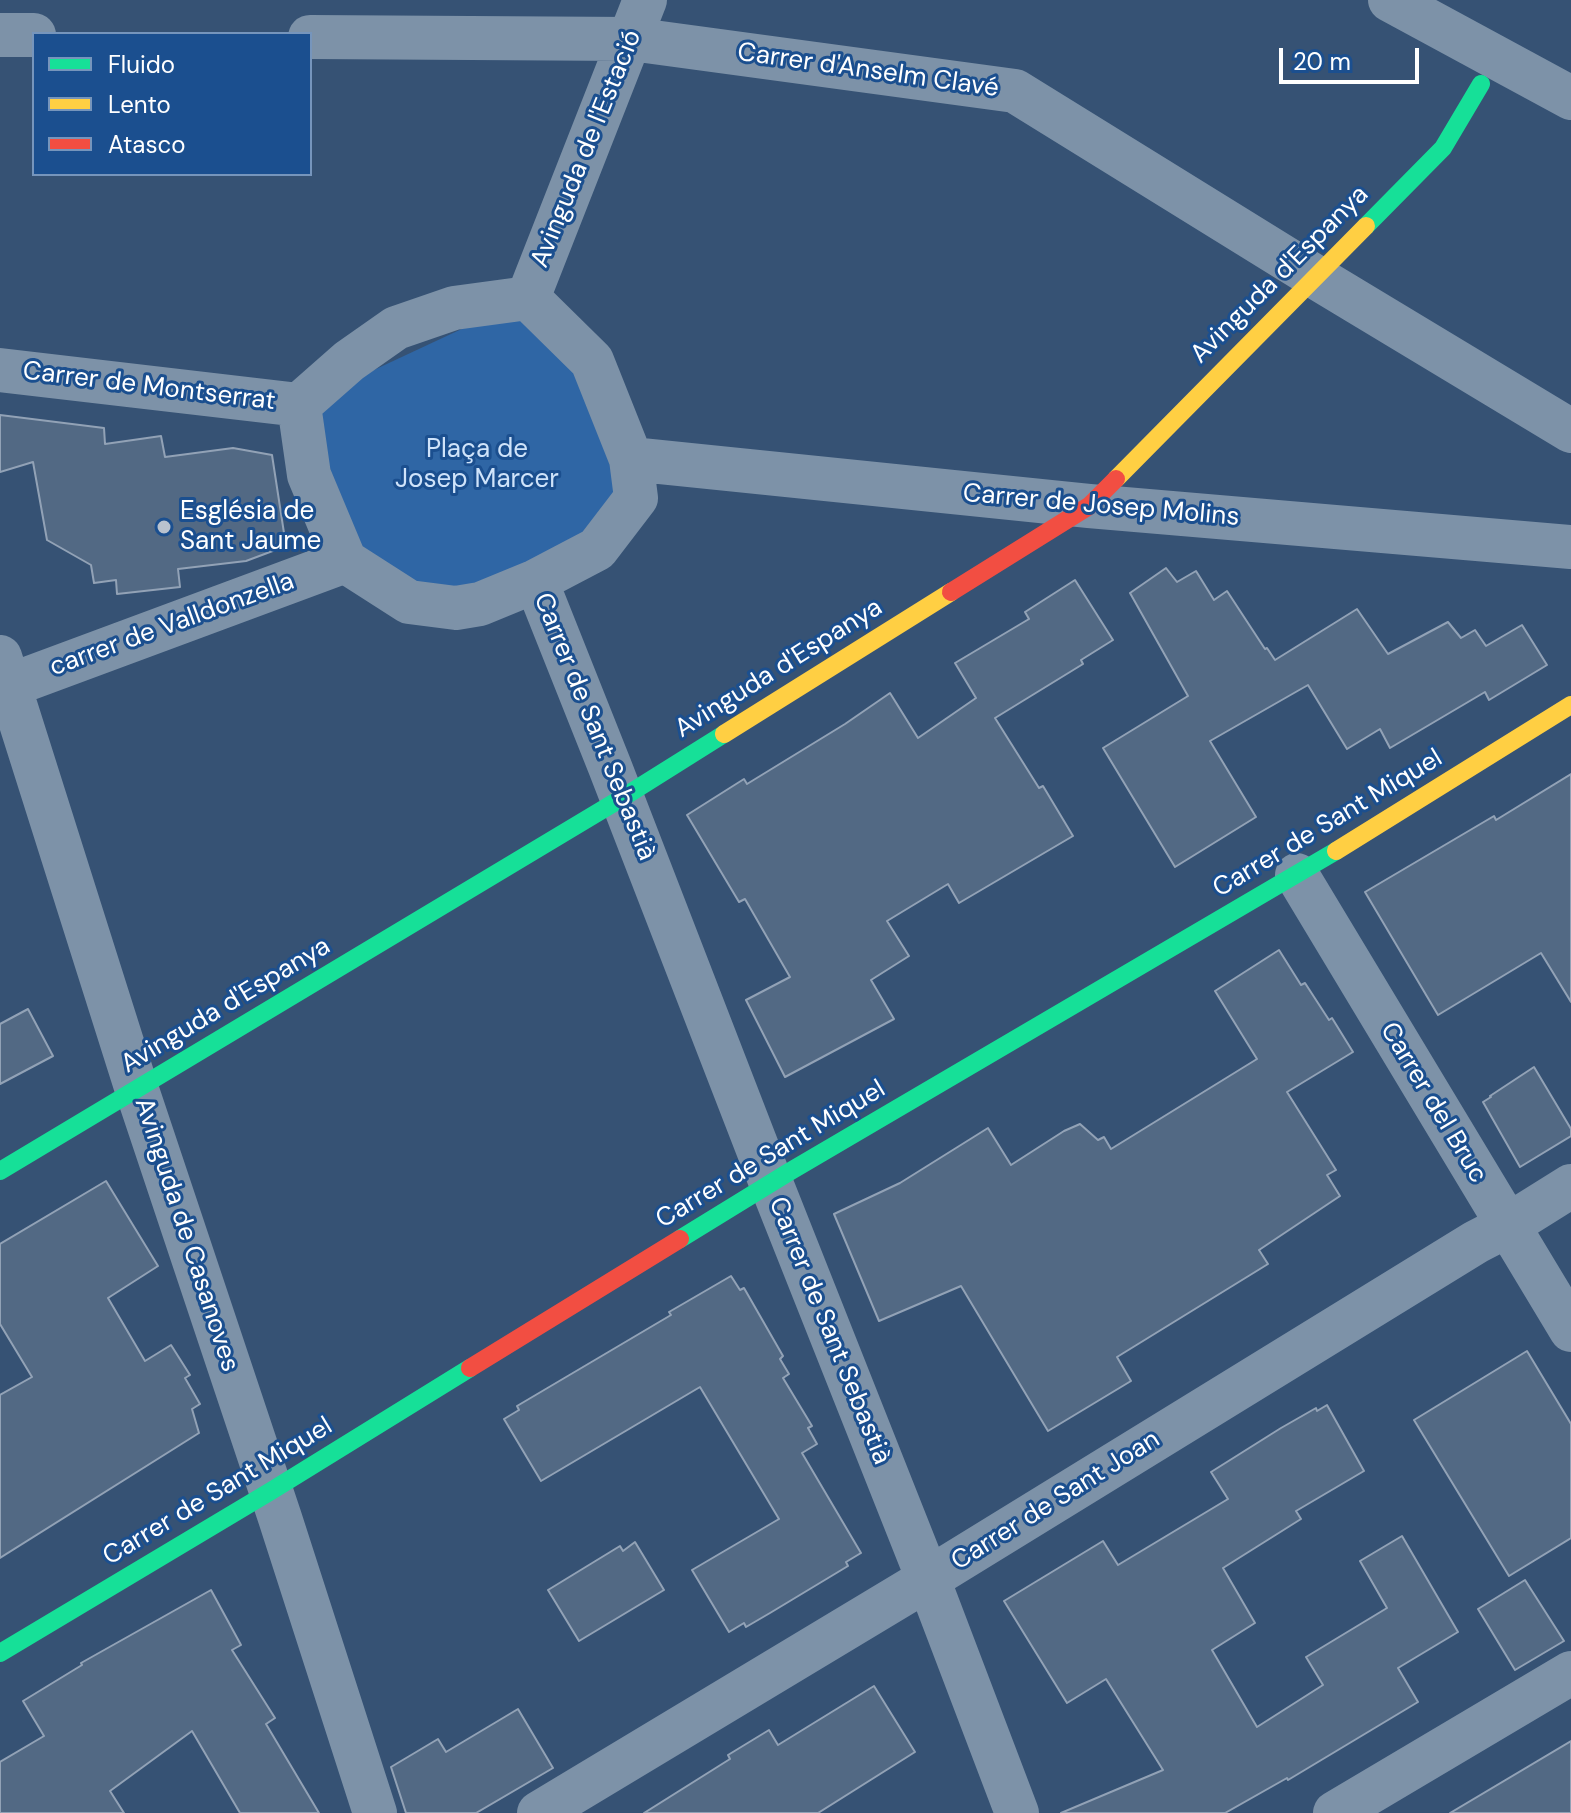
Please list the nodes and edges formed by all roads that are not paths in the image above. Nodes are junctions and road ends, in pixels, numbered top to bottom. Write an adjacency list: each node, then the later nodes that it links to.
1 (1390, 0): 7 (street)
2 (638, 20): 5 (street, Carrer d'Anselm Clavé); 8 (street, Carrer d'Anselm Clavé); 9 (street, Avinguda de l'Estació)
3 (0, 35): 4 (street)
4 (32, 35)
5 (312, 37)
6 (1481, 84): 8 (street, Avinguda d'Espanya)
7 (1571, 98)
8 (1314, 276): 12 (street, Carrer d'Anselm Clavé); 14 (street, Avinguda d'Espanya)
9 (528, 298): 11 (street); 13 (street)
10 (0, 370): 11 (street, Carrer de Montserrat)
11 (299, 405): 16 (street)
12 (1571, 431)
13 (631, 459): 14 (street, Carrer de Josep Molins); 17 (street)
14 (1089, 506): 15 (street, Carrer de Josep Molins); 20 (street, Avinguda d'Espanya)
15 (1571, 547)
16 (345, 561): 17 (street); 18 (street, carrer de Valldonzella)
17 (536, 581): 20 (street, Carrer de Sant Sebastià)
18 (3, 677): 22 (street, Avinguda de Casanoves)
19 (1571, 705): 21 (street, Carrer de Sant Miquel)
20 (622, 798): 22 (street, Avinguda d'Espanya); 24 (street, Carrer de Sant Sebastià)
21 (1297, 875): 24 (street, Carrer de Sant Miquel); 26 (street, Carrer del Bruc)
22 (137, 1090): 23 (street, Avinguda d'Espanya); 28 (street, Avinguda de Casanoves)
23 (0, 1171)
24 (771, 1183): 28 (street, Carrer de Sant Miquel); 29 (street, Carrer de Sant Sebastià)
25 (1571, 1186): 26 (street, Carrer de Sant Joan)
26 (1507, 1226): 27 (street, Carrer del Bruc); 29 (street, Carrer de Sant Joan)
27 (1571, 1330)
28 (271, 1491): 30 (street, Carrer de Sant Miquel); 32 (street, Avinguda de Casanoves)
29 (928, 1579): 33 (street, Carrer de Sant Joan); 34 (street, Carrer de Sant Sebastià)
30 (0, 1653)
31 (1571, 1673): 35 (street)
32 (375, 1813)
33 (539, 1813)
34 (1017, 1813)
35 (1335, 1813)

